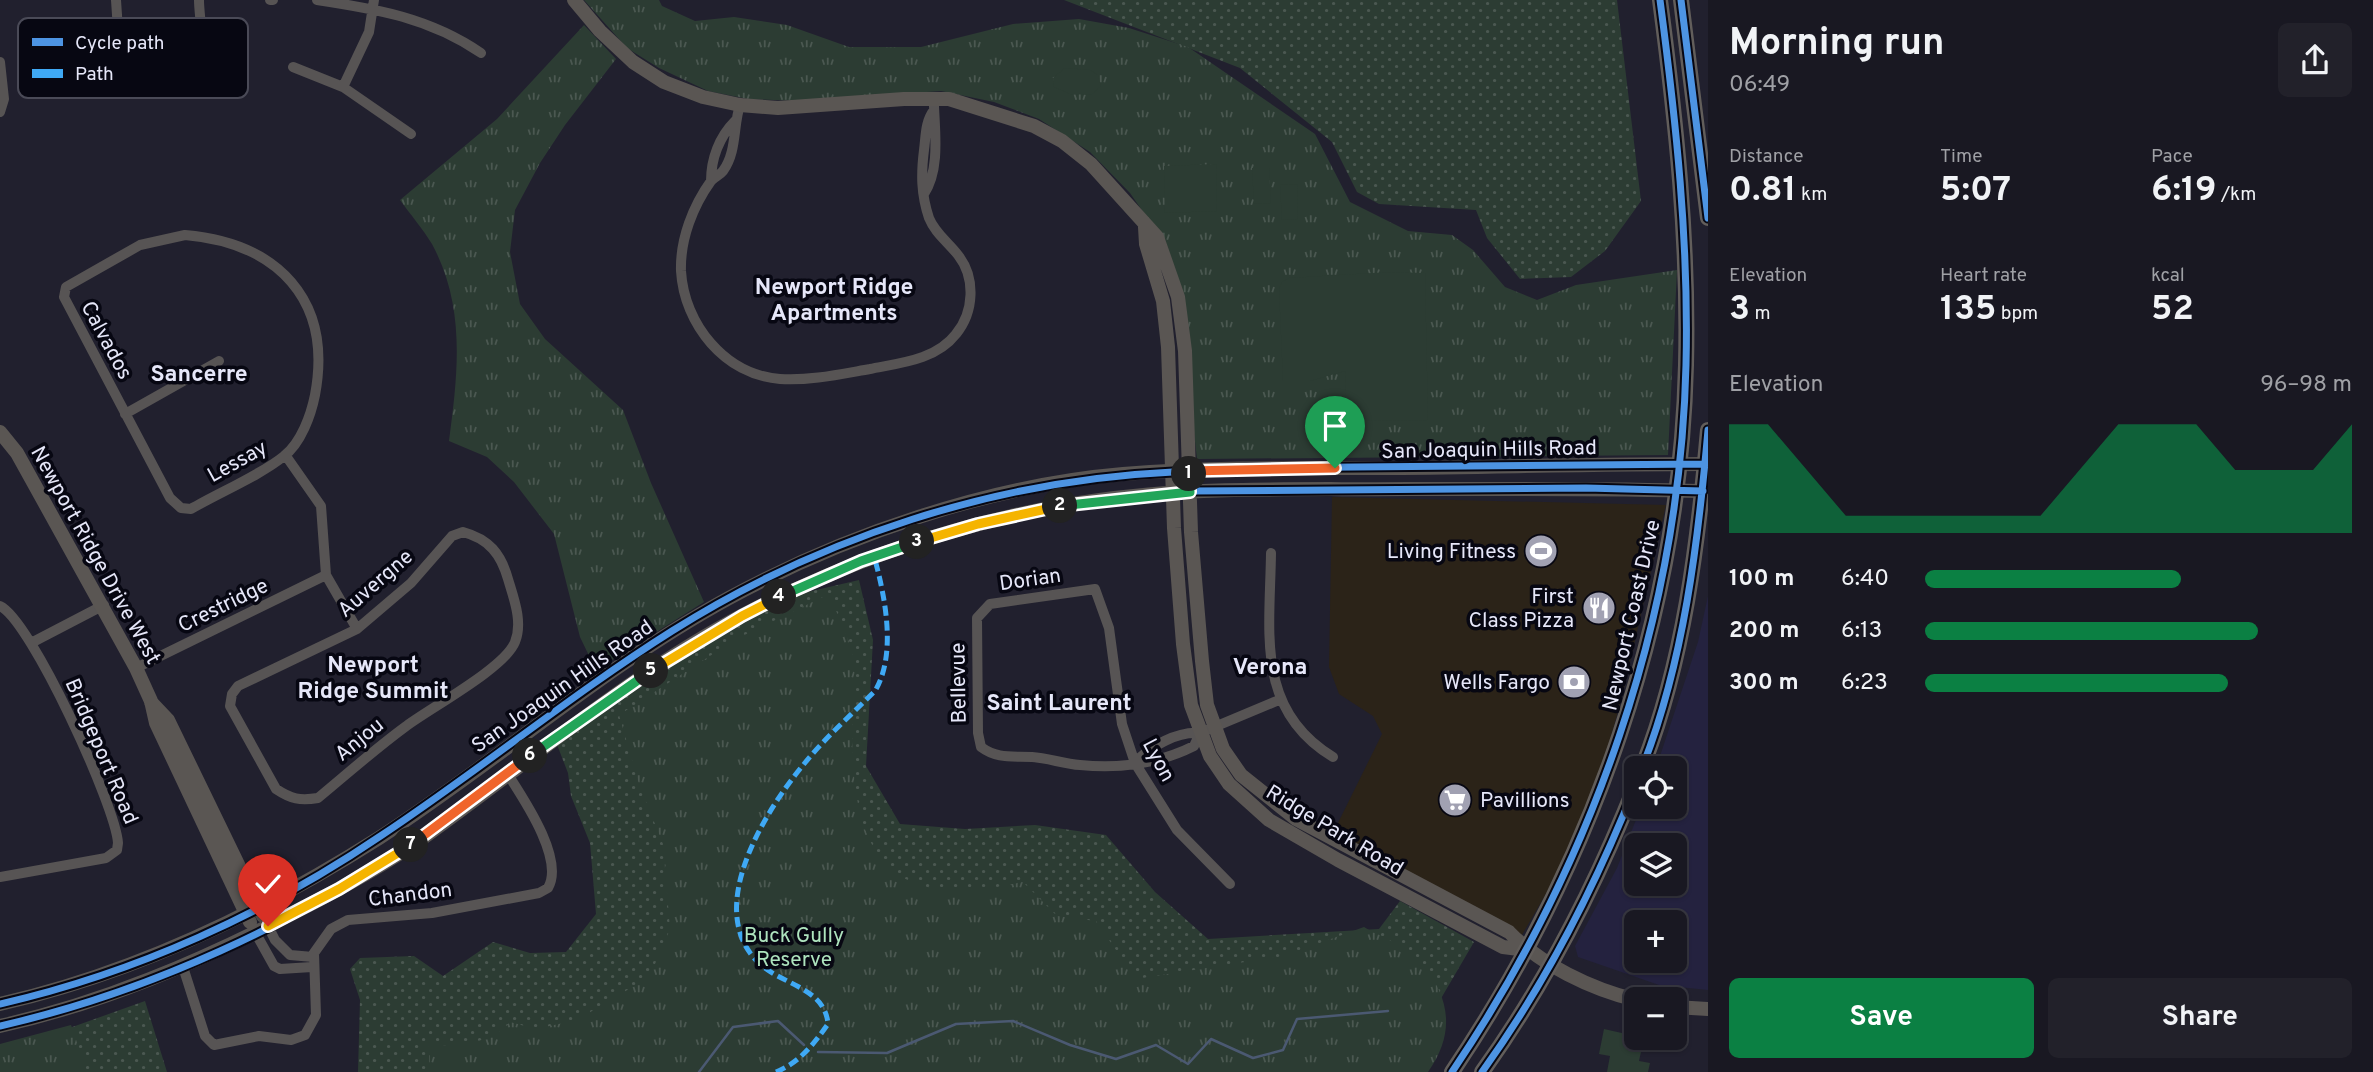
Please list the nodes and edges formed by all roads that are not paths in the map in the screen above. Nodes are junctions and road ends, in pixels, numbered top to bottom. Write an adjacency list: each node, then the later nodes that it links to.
1 (116, 0): 8 (street)
2 (199, 0): 9 (street)
3 (317, 0): 7 (street)
4 (574, 0): 15 (main road, Ridge Park Road)
5 (1660, 0): 26 (main road, Newport Coast Drive)
6 (1681, 0): 18 (main road)
7 (374, 4): 10 (street); 13 (street)
8 (117, 18)
9 (199, 18)
10 (481, 53)
11 (0, 62): 16 (street)
12 (293, 68): 13 (street)
13 (343, 87): 17 (street)
14 (935, 104): 15 (main road, Ridge Park Road); 15 (street); 19 (main road, Ridge Park Road)
15 (740, 105)
16 (1, 110)
17 (411, 134)
18 (1708, 218)
19 (1145, 227): 28 (main road, Ridge Park Road); 29 (main road, Ridge Park Road)
20 (66, 287): 22 (street, Calvados); 25 (street, Lessay)
21 (219, 361): 22 (street)
22 (125, 414): 34 (street, Calvados)
23 (1708, 430): 27 (main road)
24 (0, 432): 38 (main road, Newport Ridge Drive West)
25 (286, 456): 34 (street, Lessay); 36 (street)
26 (1679, 464): 27 (main road, San Joaquin Hills Road); 28 (main road, San Joaquin Hills Road); 30 (main road, Newport Coast Drive)
27 (1705, 464): 31 (main road)
28 (1189, 471): 29 (main road, San Joaquin Hills Road); 32 (main road, Ridge Park Road)
29 (1173, 472): 33 (main road, Ridge Park Road); 55 (main road, San Joaquin Hills Road)
30 (1677, 490): 31 (main road, San Joaquin Hills Road); 32 (main road, San Joaquin Hills Road); 57 (main road, Newport Coast Drive)
31 (1703, 491): 47 (main road)
32 (1190, 492): 33 (main road, San Joaquin Hills Road); 46 (main road, Ridge Park Road)
33 (1174, 493): 46 (main road, Ridge Park Road); 50 (main road, San Joaquin Hills Road)
34 (191, 509)
35 (1271, 553): 45 (street)
36 (326, 575): 41 (street); 44 (street, Crestridge)
37 (1095, 589): 40 (street, Dorian); 49 (street, Lyon)
38 (104, 605): 42 (street); 44 (main road, Newport Ridge Drive West)
39 (0, 606): 42 (street, Bridgeport Road)
40 (977, 618): 49 (street, Bellevue)
41 (358, 629): 43 (street, Auvergne); 51 (street, Auvergne)
42 (31, 643): 53 (street, Bridgeport Road)
43 (515, 643): 51 (street, Anjou)
44 (136, 668): 55 (main road, Newport Ridge Drive West)
45 (1279, 700): 46 (street); 48 (street)
46 (1207, 730): 49 (street); 49 (street); 57 (main road, Ridge Park Road)
47 (1646, 756)
48 (1333, 757)
49 (1135, 762): 54 (street, Lyon)
50 (507, 774): 56 (main road, San Joaquin Hills Road); 58 (street, Chandon)
51 (288, 798)
52 (1624, 812): 59 (main road)
53 (0, 877)
54 (1230, 884)
55 (253, 911): 56 (main road, Newport Ridge Drive West); 62 (main road, San Joaquin Hills Road)
56 (262, 929): 58 (street); 58 (street); 60 (main road, San Joaquin Hills Road)
57 (1527, 950): 59 (main road, Ridge Park Road); 66 (main road, Newport Coast Drive)
58 (313, 962): 60 (street)
59 (1550, 963): 61 (main road, Ridge Park Road); 67 (main road)
60 (183, 967): 65 (main road, San Joaquin Hills Road)
61 (1624, 996)
62 (0, 1004)
63 (1687, 1008): 64 (main road)
64 (1708, 1009)
65 (0, 1027)
66 (1452, 1072)
67 (1482, 1072)

